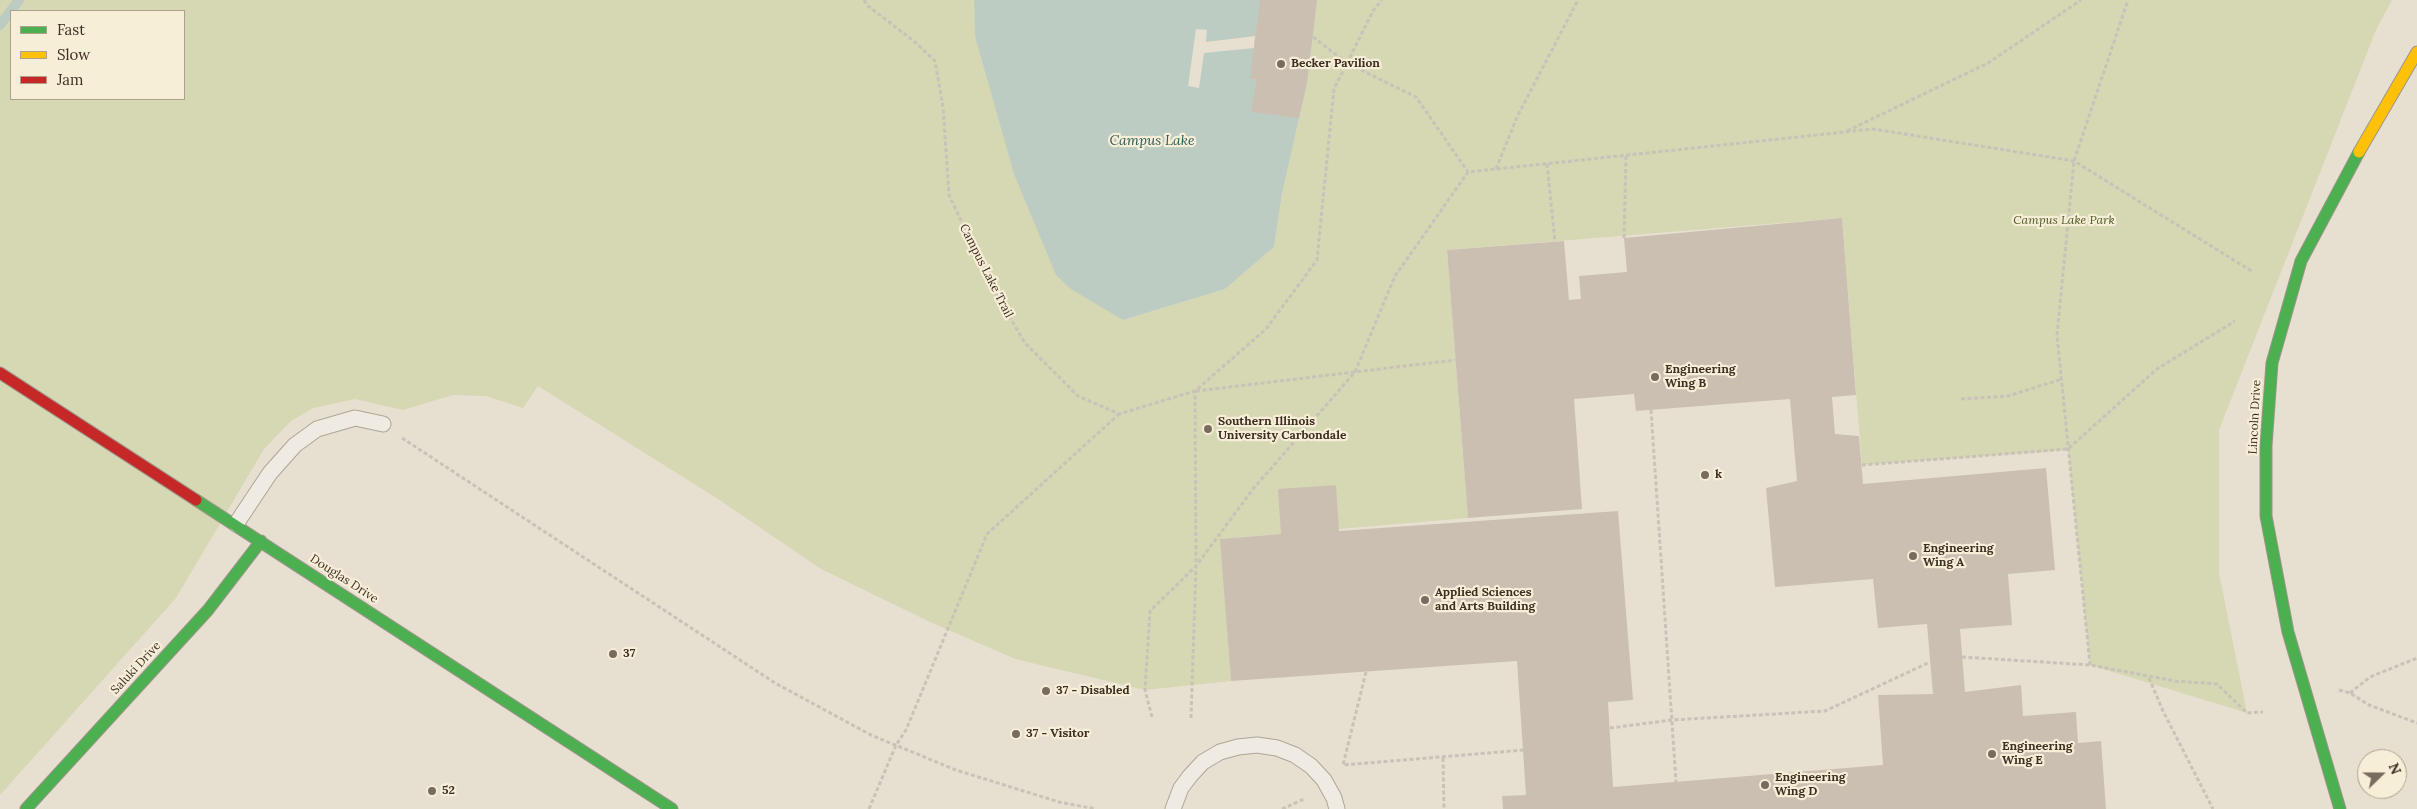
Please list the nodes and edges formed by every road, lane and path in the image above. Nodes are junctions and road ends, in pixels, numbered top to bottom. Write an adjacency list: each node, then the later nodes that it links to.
1 (864, 0): 26 (path, Campus Lake Trail)
2 (1382, 0): 8 (path)
3 (1578, 0): 13 (path)
4 (2081, 0): 9 (path)
5 (2128, 0): 11 (path)
6 (1313, 37): 8 (path)
7 (2417, 52): 61 (street, Lincoln Drive)
8 (1347, 63): 14 (path); 23 (path)
9 (1844, 132): 10 (path); 11 (path)
10 (1626, 155): 12 (path); 15 (path)
11 (2074, 161): 17 (path); 22 (path)
12 (1548, 164): 13 (path); 16 (path)
13 (1496, 169): 14 (path)
14 (1468, 172): 20 (path)
15 (1624, 238)
16 (1555, 242)
17 (2253, 272)
18 (2235, 321): 28 (path)
19 (1455, 360): 20 (path)
20 (1355, 372): 23 (path); 32 (path)
21 (0, 373): 30 (street, Douglas Drive)
22 (2062, 379): 24 (path); 28 (path)
23 (1195, 391): 26 (path); 32 (path)
24 (1961, 399)
25 (1651, 410): 44 (path)
26 (1119, 414): 47 (path)
27 (383, 424): 30 (lane); 47 (path)
28 (2068, 450): 29 (path); 36 (path)
29 (1862, 465)
30 (236, 524): 31 (street, Douglas Drive)
31 (262, 541): 52 (street, Saluki Drive); 53 (street, Douglas Drive)
32 (1196, 566): 42 (path); 43 (path)
33 (1962, 657): 36 (path)
34 (2417, 658): 40 (path)
35 (1930, 662): 44 (path)
36 (2090, 665): 38 (path)
37 (1366, 672): 49 (path)
38 (2149, 677): 41 (path); 60 (path)
39 (2338, 690): 40 (path)
40 (2350, 693): 45 (path)
41 (2263, 712)
42 (1152, 717)
43 (1191, 718)
44 (1672, 720): 46 (path); 50 (path)
45 (2417, 723)
46 (1610, 728)
47 (896, 745): 54 (path); 55 (path)
48 (1524, 750): 49 (path)
49 (1443, 758): 59 (path)
50 (1676, 782)
51 (1305, 798): 57 (path)
52 (26, 809)
53 (672, 809)
54 (869, 809)
55 (1096, 809)
56 (1173, 809): 58 (lane)
57 (1282, 809)
58 (1337, 809)
59 (1444, 809)
60 (2213, 809)
61 (2340, 809)

